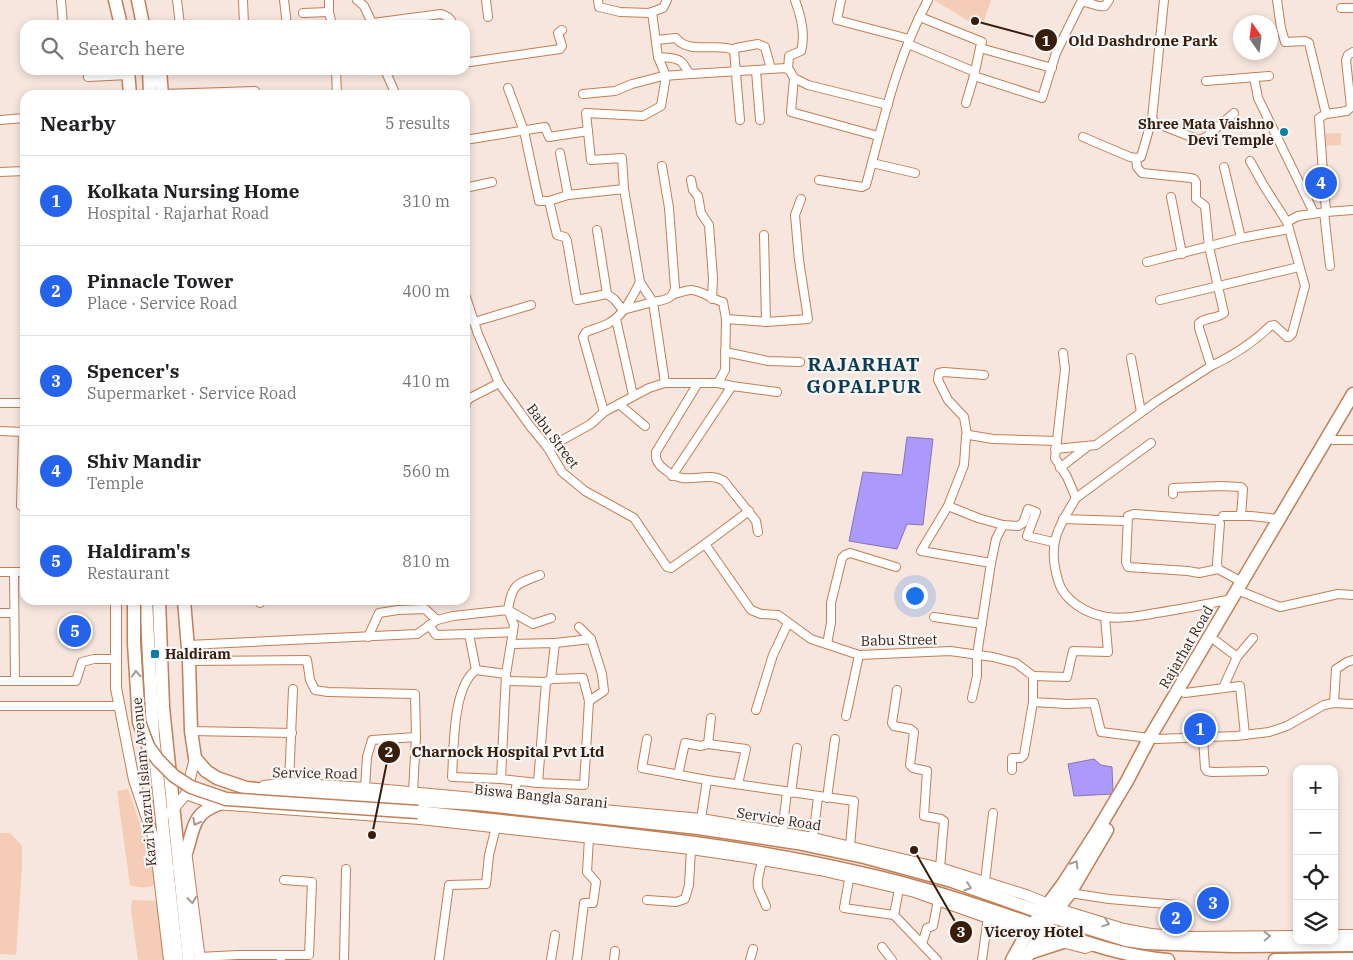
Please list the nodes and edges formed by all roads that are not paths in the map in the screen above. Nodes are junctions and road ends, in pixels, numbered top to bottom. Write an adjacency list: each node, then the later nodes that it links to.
1 (61, 0): 26 (street)
2 (115, 0): 27 (main road)
3 (138, 0): 28 (main road)
4 (177, 0): 29 (street)
5 (243, 0): 30 (street)
6 (284, 0): 31 (street)
7 (329, 0): 21 (street)
8 (358, 0): 33 (street)
9 (486, 0): 24 (street)
10 (598, 0): 22 (street)
11 (668, 0): 22 (street)
12 (795, 0): 46 (street)
13 (841, 0): 38 (street)
14 (928, 0): 25 (street)
15 (1109, 0): 18 (street)
16 (1164, 0): 74 (street)
17 (1277, 0): 72 (street)
18 (1078, 1): 44 (street)
19 (1341, 8): 20 (street)
20 (1353, 8)
21 (329, 12): 23 (street); 32 (street)
22 (652, 12): 37 (street)
23 (303, 13)
24 (488, 17)
25 (920, 17): 38 (street); 39 (street)
26 (63, 20)
27 (121, 20)
28 (142, 20)
29 (179, 20)
30 (244, 20)
31 (286, 20)
32 (331, 20)
33 (371, 20)
34 (400, 20): 35 (street)
35 (451, 20)
36 (562, 30): 43 (street)
37 (656, 40): 40 (street); 42 (street)
38 (909, 42): 50 (street); 70 (street)
39 (980, 48): 44 (street); 50 (street)
40 (734, 50): 45 (street); 48 (street)
41 (1353, 52): 60 (street)
42 (658, 57): 49 (street); 56 (street)
43 (470, 62)
44 (1052, 68): 50 (street)
45 (771, 69): 46 (street); 47 (street)
46 (788, 69): 58 (street)
47 (756, 71): 48 (street); 77 (street)
48 (737, 72): 49 (street); 76 (street)
49 (691, 74): 56 (street)
50 (975, 74): 69 (street)
51 (88, 75): 62 (street)
52 (151, 75): 64 (main road)
53 (160, 75): 65 (main road)
54 (336, 75): 66 (street)
55 (387, 75): 67 (street)
56 (666, 76): 68 (street); 79 (street)
57 (1269, 76): 59 (street)
58 (794, 78): 70 (street); 80 (street)
59 (1254, 78): 61 (street); 103 (street)
60 (1351, 79): 72 (street)
61 (1206, 81)
62 (129, 84)
63 (508, 88): 78 (street)
64 (156, 90)
65 (158, 90)
66 (337, 90)
67 (394, 90)
68 (583, 94)
69 (966, 103)
70 (888, 105): 80 (street)
71 (1234, 113): 74 (street)
72 (1326, 114): 102 (street)
73 (20, 118): 75 (street)
74 (1152, 119): 84 (street)
75 (0, 120)
76 (740, 120)
77 (760, 120)
78 (524, 131): 79 (street); 82 (street); 100 (street)
79 (588, 131): 96 (street)
80 (878, 136): 86 (street)
81 (1083, 137): 84 (street)
82 (470, 139)
83 (560, 153): 97 (street)
84 (1136, 158): 108 (street)
85 (1250, 161): 104 (street)
86 (872, 163): 91 (street); 93 (street)
87 (662, 166): 116 (street)
88 (1224, 167): 107 (street)
89 (20, 171): 90 (street)
90 (0, 172)
91 (915, 173)
92 (692, 180): 117 (street)
93 (819, 180)
94 (492, 182): 95 (street)
95 (470, 187)
96 (624, 189): 97 (street); 113 (street)
97 (568, 195): 100 (street)
98 (1171, 197): 109 (street)
99 (801, 200): 126 (street)
100 (549, 201): 115 (street)
101 (1353, 210): 102 (street)
102 (1325, 212): 103 (street); 111 (street)
103 (1314, 213): 104 (street)
104 (1288, 225): 107 (street); 112 (street)
105 (598, 230): 115 (street)
106 (764, 236): 126 (street)
107 (1241, 238): 108 (street)
108 (1210, 248): 109 (street); 114 (street)
109 (1182, 254): 110 (street)
110 (1147, 262)
111 (1330, 266)
112 (1300, 267): 114 (street); 131 (street)
113 (640, 282): 119 (street); 122 (street)
114 (1218, 287): 118 (street); 131 (street)
115 (607, 294): 122 (street)
116 (674, 294): 117 (street); 119 (street)
117 (712, 300): 124 (street)
118 (1160, 300)
119 (653, 302): 122 (street); 135 (street)
120 (531, 305): 125 (street)
121 (470, 310): 125 (street, Babu Street)
122 (623, 310): 123 (street)
123 (616, 319): 140 (street); 146 (street)
124 (726, 319): 126 (street); 127 (street)
125 (474, 322): 134 (street, Babu Street)
126 (766, 322)
127 (725, 352): 130 (street); 136 (street)
128 (1063, 353): 155 (street)
129 (1131, 358): 147 (street)
130 (800, 362)
131 (1211, 366): 147 (street)
132 (984, 375): 151 (street)
133 (698, 382): 135 (street); 136 (street); 159 (street)
134 (499, 383): 141 (street); 157 (street, Babu Street)
135 (665, 383): 140 (street)
136 (718, 383): 137 (street)
137 (732, 386): 138 (street); 159 (street)
138 (777, 392)
139 (1353, 394): 167 (main road, Rajarhat Road)
140 (633, 395): 144 (street)
141 (470, 398)
142 (0, 403): 143 (street)
143 (20, 403)
144 (620, 404): 146 (street); 148 (street)
145 (1353, 407): 152 (main road, Rajarhat Road)
146 (604, 412): 157 (street)
147 (1141, 412): 156 (street)
148 (645, 426)
149 (0, 431): 150 (street)
150 (20, 432)
151 (967, 435): 155 (street); 162 (street)
152 (1333, 440): 153 (street); 180 (main road, Rajarhat Road)
153 (1353, 440)
154 (1151, 443): 161 (street)
155 (1056, 445): 156 (street); 158 (street)
156 (1088, 446): 158 (street)
157 (548, 448): 172 (street, Babu Street)
158 (1060, 468): 161 (street)
159 (672, 476): 163 (street)
160 (1173, 494): 165 (street)
161 (1076, 498): 166 (street)
162 (948, 506): 169 (street); 173 (street)
163 (749, 511): 170 (street); 172 (street)
164 (1223, 516): 165 (street)
165 (1241, 516): 167 (street)
166 (1063, 519): 168 (street); 171 (street)
167 (1279, 519): 180 (main road, Rajarhat Road)
168 (1123, 521)
169 (1003, 525): 171 (street); 173 (street)
170 (758, 532)
171 (1053, 542): 191 (street)
172 (705, 544): 194 (street, Babu Street)
173 (991, 563): 195 (street)
174 (896, 567): 206 (street)
175 (1218, 569): 175 (street); 180 (street)
176 (0, 572): 177 (street)
177 (14, 572): 178 (street); 189 (street)
178 (20, 572)
179 (540, 575): 187 (street)
180 (1239, 591): 181 (street); 191 (street); 203 (main road, Rajarhat Road); 238 (main road, Rajarhat Road)
181 (1353, 595)
182 (116, 605): 211 (street)
183 (134, 605): 266 (main road, one-way to 183, bridge)
184 (146, 605): 267 (main road, Kazi Nazrul Islam Avenue)
185 (158, 605): 264 (main road, Kazi Nazrul Islam Avenue)
186 (184, 605): 207 (main road)
187 (508, 610): 192 (street); 193 (street); 198 (street)
188 (0, 613): 189 (street)
189 (14, 613): 219 (street)
190 (934, 617): 195 (street)
191 (1105, 617): 215 (street)
192 (551, 618)
193 (437, 620): 196 (street); 200 (street)
194 (788, 623): 206 (street, Babu Street); 231 (street)
195 (982, 624): 209 (street)
196 (429, 625): 199 (street); 200 (street)
197 (579, 627): 202 (street)
198 (513, 632): 199 (street); 205 (street)
199 (469, 634): 214 (street)
200 (368, 637): 207 (street)
201 (1253, 638): 210 (street)
202 (591, 639): 204 (street); 225 (street)
203 (1216, 641): 210 (street); 223 (main road, Rajarhat Road)
204 (555, 643): 205 (street); 217 (street)
205 (511, 644): 216 (street)
206 (827, 644): 208 (street, Babu Street)
207 (188, 646): 213 (main road)
208 (859, 655): 209 (street, Babu Street); 232 (street)
209 (977, 655): 215 (street, Babu Street); 224 (street)
210 (1237, 657): 220 (street)
211 (116, 659): 219 (street); 230 (street)
212 (1353, 660): 227 (street)
213 (189, 661): 234 (main road); 237 (street)
214 (476, 670): 216 (street); 249 (street)
215 (1033, 676): 226 (street)
216 (506, 678): 217 (street); 249 (street)
217 (549, 680): 225 (street); 252 (street)
218 (0, 681): 219 (street)
219 (15, 681)
220 (1222, 688): 223 (street); 236 (street)
221 (293, 689): 235 (street)
222 (897, 690): 279 (street)
223 (1185, 693): 238 (main road, Rajarhat Road)
224 (972, 698)
225 (589, 701): 252 (street)
226 (1033, 702): 238 (street); 245 (street)
227 (1334, 703): 228 (street); 236 (street)
228 (1353, 704)
229 (0, 706): 230 (street)
230 (119, 706): 267 (street)
231 (756, 710)
232 (846, 716)
233 (711, 718): 242 (street)
234 (191, 731): 235 (street); 244 (main road)
235 (292, 734): 253 (street)
236 (1245, 735): 239 (street)
237 (416, 737): 256 (street); 258 (street)
238 (1154, 738): 239 (street); 286 (main road, Rajarhat Road); 291 (main road, Rajarhat Road, one-way to 238)
239 (1203, 738): 246 (street)
240 (835, 739): 261 (street)
241 (647, 740): 248 (street)
242 (708, 744): 248 (street); 254 (street)
243 (798, 748): 259 (street)
244 (195, 758): 247 (main road, Biswa Bangla Sarani); 257 (street)
245 (1012, 770)
246 (1264, 771)
247 (210, 774): 255 (main road, Biswa Bangla Sarani); 257 (main road)
248 (678, 774): 250 (street)
249 (501, 779): 251 (street)
250 (707, 780): 254 (street); 268 (street)
251 (517, 781): 252 (street); 262 (street)
252 (538, 783)
253 (289, 784): 255 (street, Service Road); 256 (street, Service Road)
254 (738, 784): 259 (street)
255 (246, 788): 268 (main road, Biswa Bangla Sarani)
256 (365, 788): 258 (street, Service Road)
257 (187, 792): 263 (street); 264 (street)
258 (413, 792): 262 (street, Service Road)
259 (789, 793): 260 (street); 270 (street)
260 (818, 797): 261 (street); 272 (street)
261 (827, 798): 274 (street)
262 (514, 801): 268 (street, Service Road)
263 (219, 804): 266 (street); 276 (main road, one-way to 276)
264 (173, 811): 267 (street); 281 (main road, Kazi Nazrul Islam Avenue)
265 (993, 813): 284 (street)
266 (448, 819): 269 (street); 277 (main road)
267 (155, 821): 273 (street); 281 (main road, Kazi Nazrul Islam Avenue)
268 (697, 822): 270 (street, Service Road); 291 (main road, Biswa Bangla Sarani, one-way to 291)
269 (496, 827): 271 (street); 315 (street)
270 (782, 833): 272 (street, Service Road)
271 (589, 838): 275 (street); 317 (street)
272 (813, 838): 274 (street, Service Road)
273 (155, 842): 281 (main road); 312 (street)
274 (850, 846): 279 (street, Service Road)
275 (691, 849): 277 (street); 287 (street)
276 (186, 851): 281 (main road); 309 (street, one-way to 309)
277 (742, 853): 278 (street); 282 (main road)
278 (762, 860): 282 (street); 290 (street)
279 (940, 868): 284 (street, Service Road)
280 (346, 869): 314 (street)
281 (173, 871): 309 (main road, Kazi Nazrul Islam Avenue); 313 (main road, Kazi Nazrul Islam Avenue)
282 (850, 874): 285 (street); 292 (street); 294 (main road)
283 (284, 880): 308 (street)
284 (985, 881): 291 (street, Service Road)
285 (899, 889): 288 (street); 292 (street)
286 (1070, 894): 289 (street); 291 (main road, Rajarhat Road)
287 (647, 900)
288 (938, 900): 293 (street); 300 (street)
289 (1178, 905)
290 (766, 906)
291 (1050, 910): 294 (main road); 298 (street, Service Road, one-way to 298); 301 (main road, Biswa Bangla Sarani)
292 (894, 914): 300 (street)
293 (988, 917): 294 (street); 322 (street)
294 (1036, 930): 299 (street); 302 (main road); 307 (main road); 323 (main road)
295 (555, 935): 316 (street)
296 (1338, 935): 297 (street)
297 (1353, 935)
298 (1293, 936)
299 (1063, 942): 302 (street); 307 (main road)
300 (922, 944): 321 (street)
301 (1353, 944)
302 (1093, 945): 306 (main road)
303 (882, 947): 320 (street)
304 (753, 949): 319 (street)
305 (615, 951): 318 (street)
306 (1112, 956): 310 (main road)
307 (1027, 957)
308 (281, 958): 309 (street)
309 (196, 959)
310 (1149, 959): 324 (main road)
311 (1353, 959): 327 (main road)
312 (169, 960)
313 (177, 960)
314 (344, 960)
315 (439, 960)
316 (551, 960)
317 (577, 960)
318 (614, 960)
319 (750, 960)
320 (892, 960)
321 (937, 960)
322 (982, 960)
323 (1012, 960)
324 (1168, 960)
325 (1275, 960): 326 (main road)
326 (1309, 960): 327 (main road)
327 (1328, 960)

